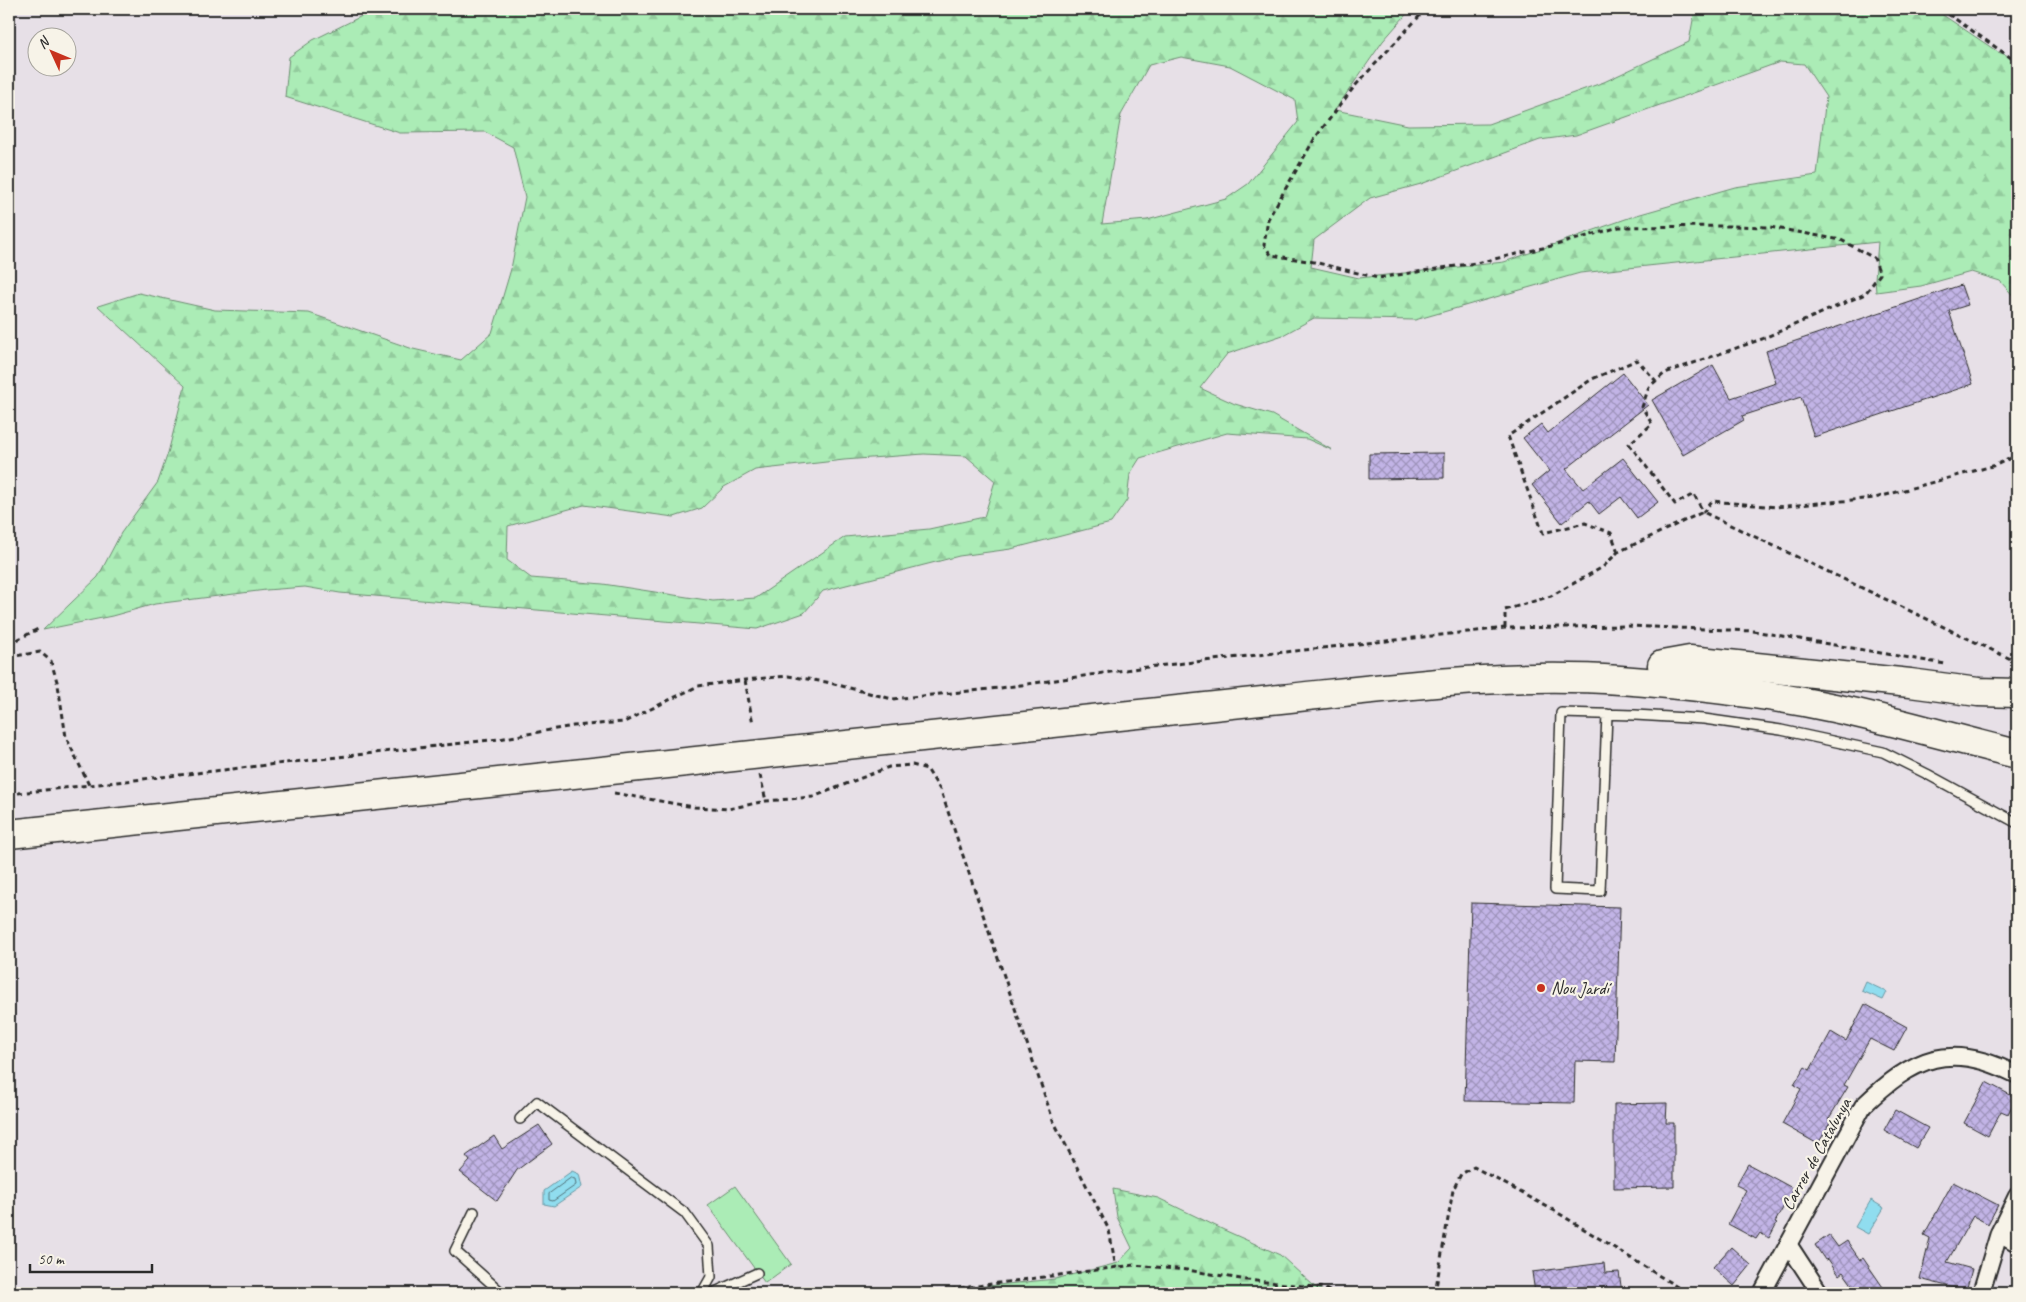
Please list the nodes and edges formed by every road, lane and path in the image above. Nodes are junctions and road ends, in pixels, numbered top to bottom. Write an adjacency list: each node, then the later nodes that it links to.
1 (1426, 9): 4 (path)
2 (1941, 9): 3 (path)
3 (2017, 62)
4 (1656, 381): 6 (path); 7 (path)
5 (2017, 455): 6 (path)
6 (1703, 512): 7 (path); 12 (path)
7 (1618, 552): 9 (path)
8 (40, 628): 10 (path)
9 (1505, 628): 13 (path); 15 (path)
10 (9, 644)
11 (9, 657): 23 (path)
12 (2017, 662)
13 (1952, 665)
14 (1659, 674): 16 (highway); 19 (highway); 20 (highway); 22 (highway); 27 (highway); 29 (highway)
15 (745, 680): 18 (path); 23 (path)
16 (2017, 694)
17 (1607, 714): 17 (lane); 28 (lane)
18 (753, 724)
19 (2017, 735)
20 (2017, 754)
21 (759, 770): 26 (path)
22 (2017, 773)
23 (89, 785): 25 (path)
24 (611, 792): 26 (path)
25 (9, 794)
26 (766, 801): 37 (path)
27 (9, 816)
28 (2017, 823)
29 (9, 834)
30 (2017, 1075): 36 (street, Carrer de Catalunya)
31 (520, 1119): 41 (lane)
32 (2017, 1196): 34 (street)
33 (474, 1212): 40 (lane)
34 (1998, 1233): 35 (street); 50 (street)
35 (2017, 1243)
36 (1788, 1244): 48 (street, Carrer de Catalunya); 49 (street)
37 (1116, 1268): 39 (path); 45 (path)
38 (757, 1273): 42 (lane)
39 (953, 1289): 43 (path); 44 (path)
40 (502, 1293)
41 (702, 1293)
42 (713, 1293)
43 (924, 1293)
44 (956, 1293)
45 (1333, 1293)
46 (1435, 1293): 47 (path)
47 (1687, 1293)
48 (1762, 1293)
49 (1820, 1293)
50 (1981, 1293)

